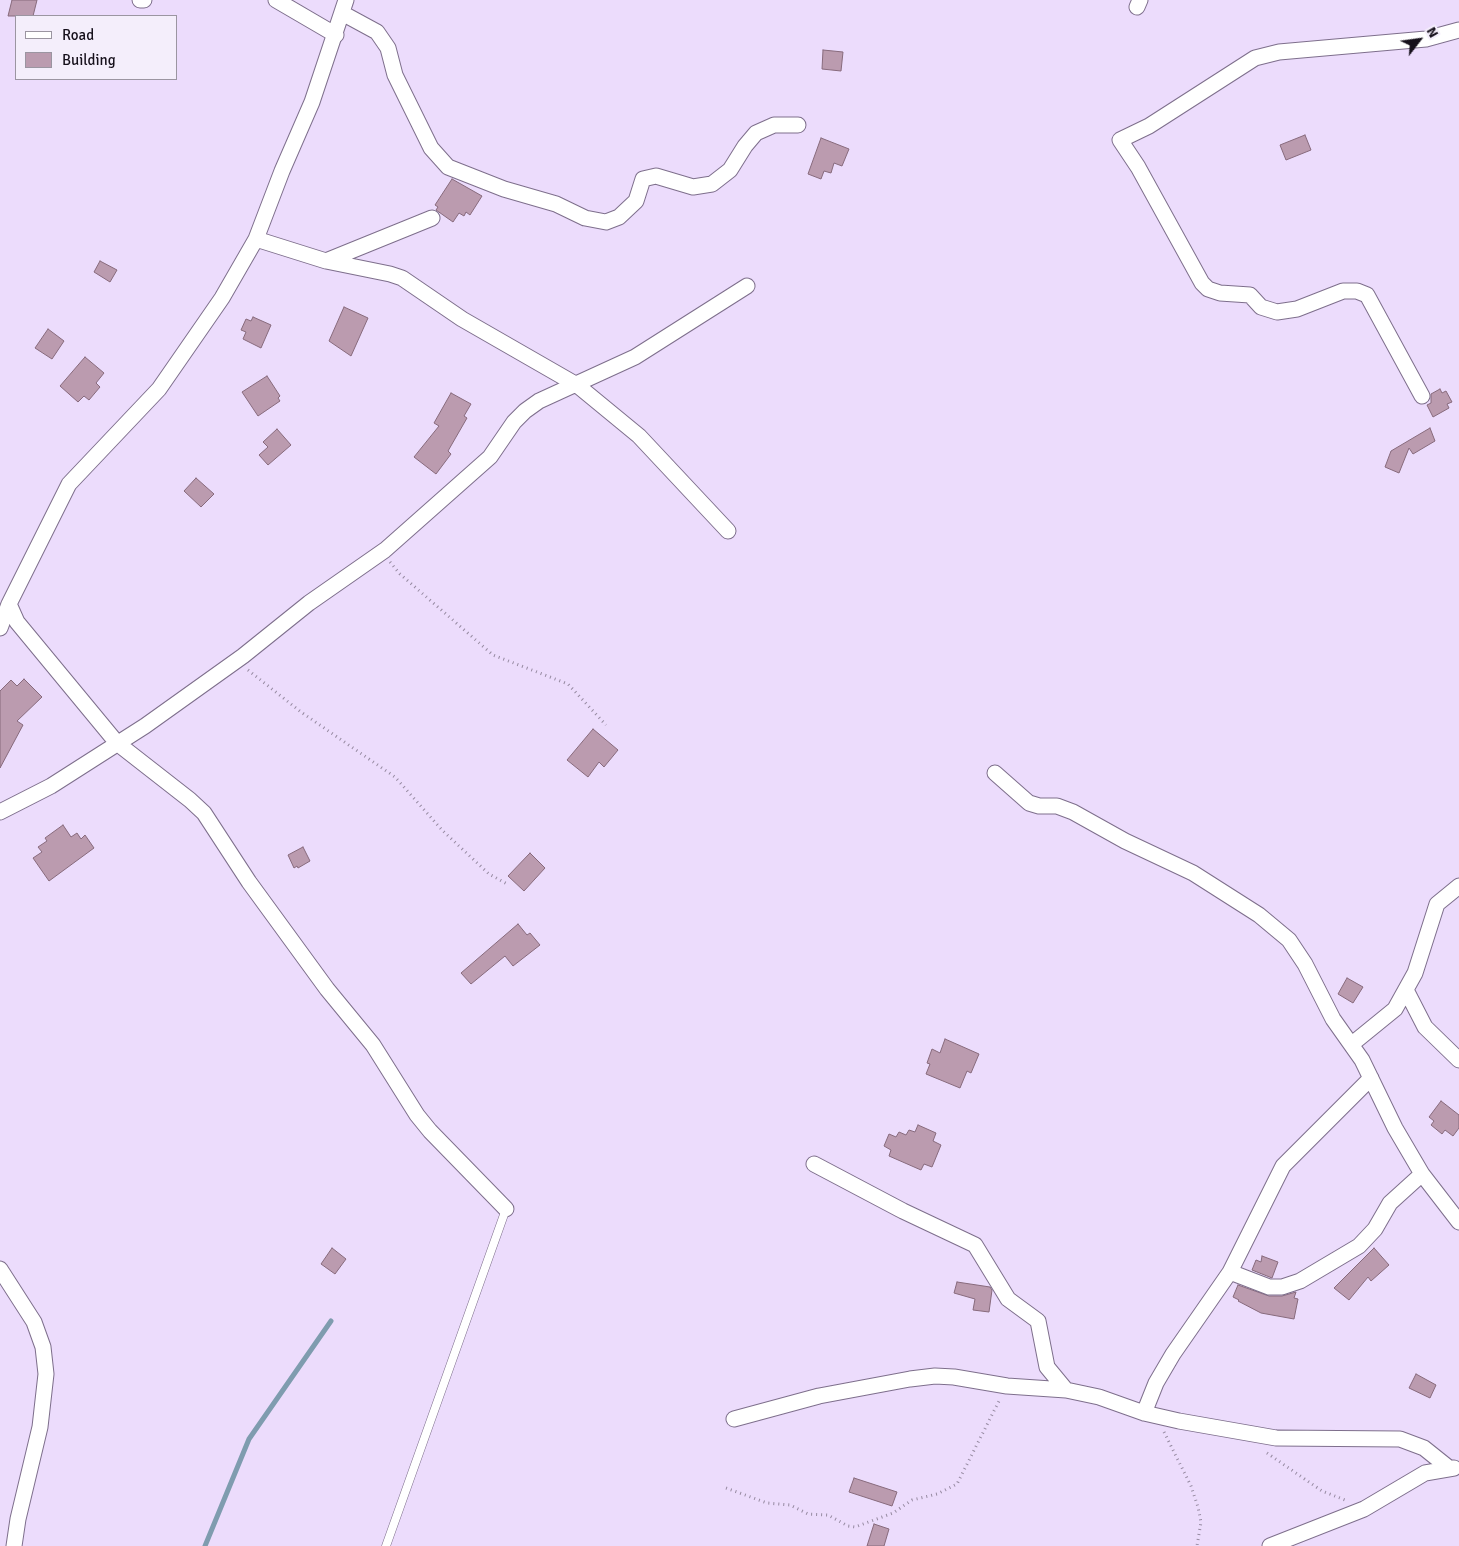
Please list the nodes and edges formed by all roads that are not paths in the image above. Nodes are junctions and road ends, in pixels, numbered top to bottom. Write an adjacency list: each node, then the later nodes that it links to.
1 (140, 0): 2 (street)
2 (144, 0)
3 (276, 0): 6 (street)
4 (344, 6): 6 (street); 7 (street)
5 (1459, 30): 13 (street)
6 (336, 35): 9 (street)
7 (798, 125)
8 (432, 218): 10 (street)
9 (256, 239): 10 (street); 15 (street)
10 (326, 261): 12 (street)
11 (747, 286): 12 (street)
12 (577, 385): 14 (street); 17 (street)
13 (1422, 396)
14 (728, 531)
15 (9, 604): 16 (street); 17 (street)
16 (0, 628)
17 (116, 743): 19 (street); 27 (street)
18 (995, 773): 22 (street)
19 (0, 812)
20 (1459, 886): 21 (street)
21 (1406, 990): 22 (street); 23 (street)
22 (1352, 1044): 24 (street)
23 (1459, 1060)
24 (1372, 1078): 26 (street); 30 (street)
25 (814, 1164): 31 (street)
26 (1422, 1174): 28 (street); 30 (street)
27 (506, 1209): 36 (lane)
28 (1459, 1222)
29 (0, 1269): 35 (street)
30 (1230, 1272): 32 (street)
31 (1066, 1390): 32 (street); 33 (street)
32 (1150, 1414): 34 (street)
33 (734, 1419)
34 (1454, 1468): 37 (street)
35 (14, 1546)
36 (386, 1546)
37 (1270, 1546)

